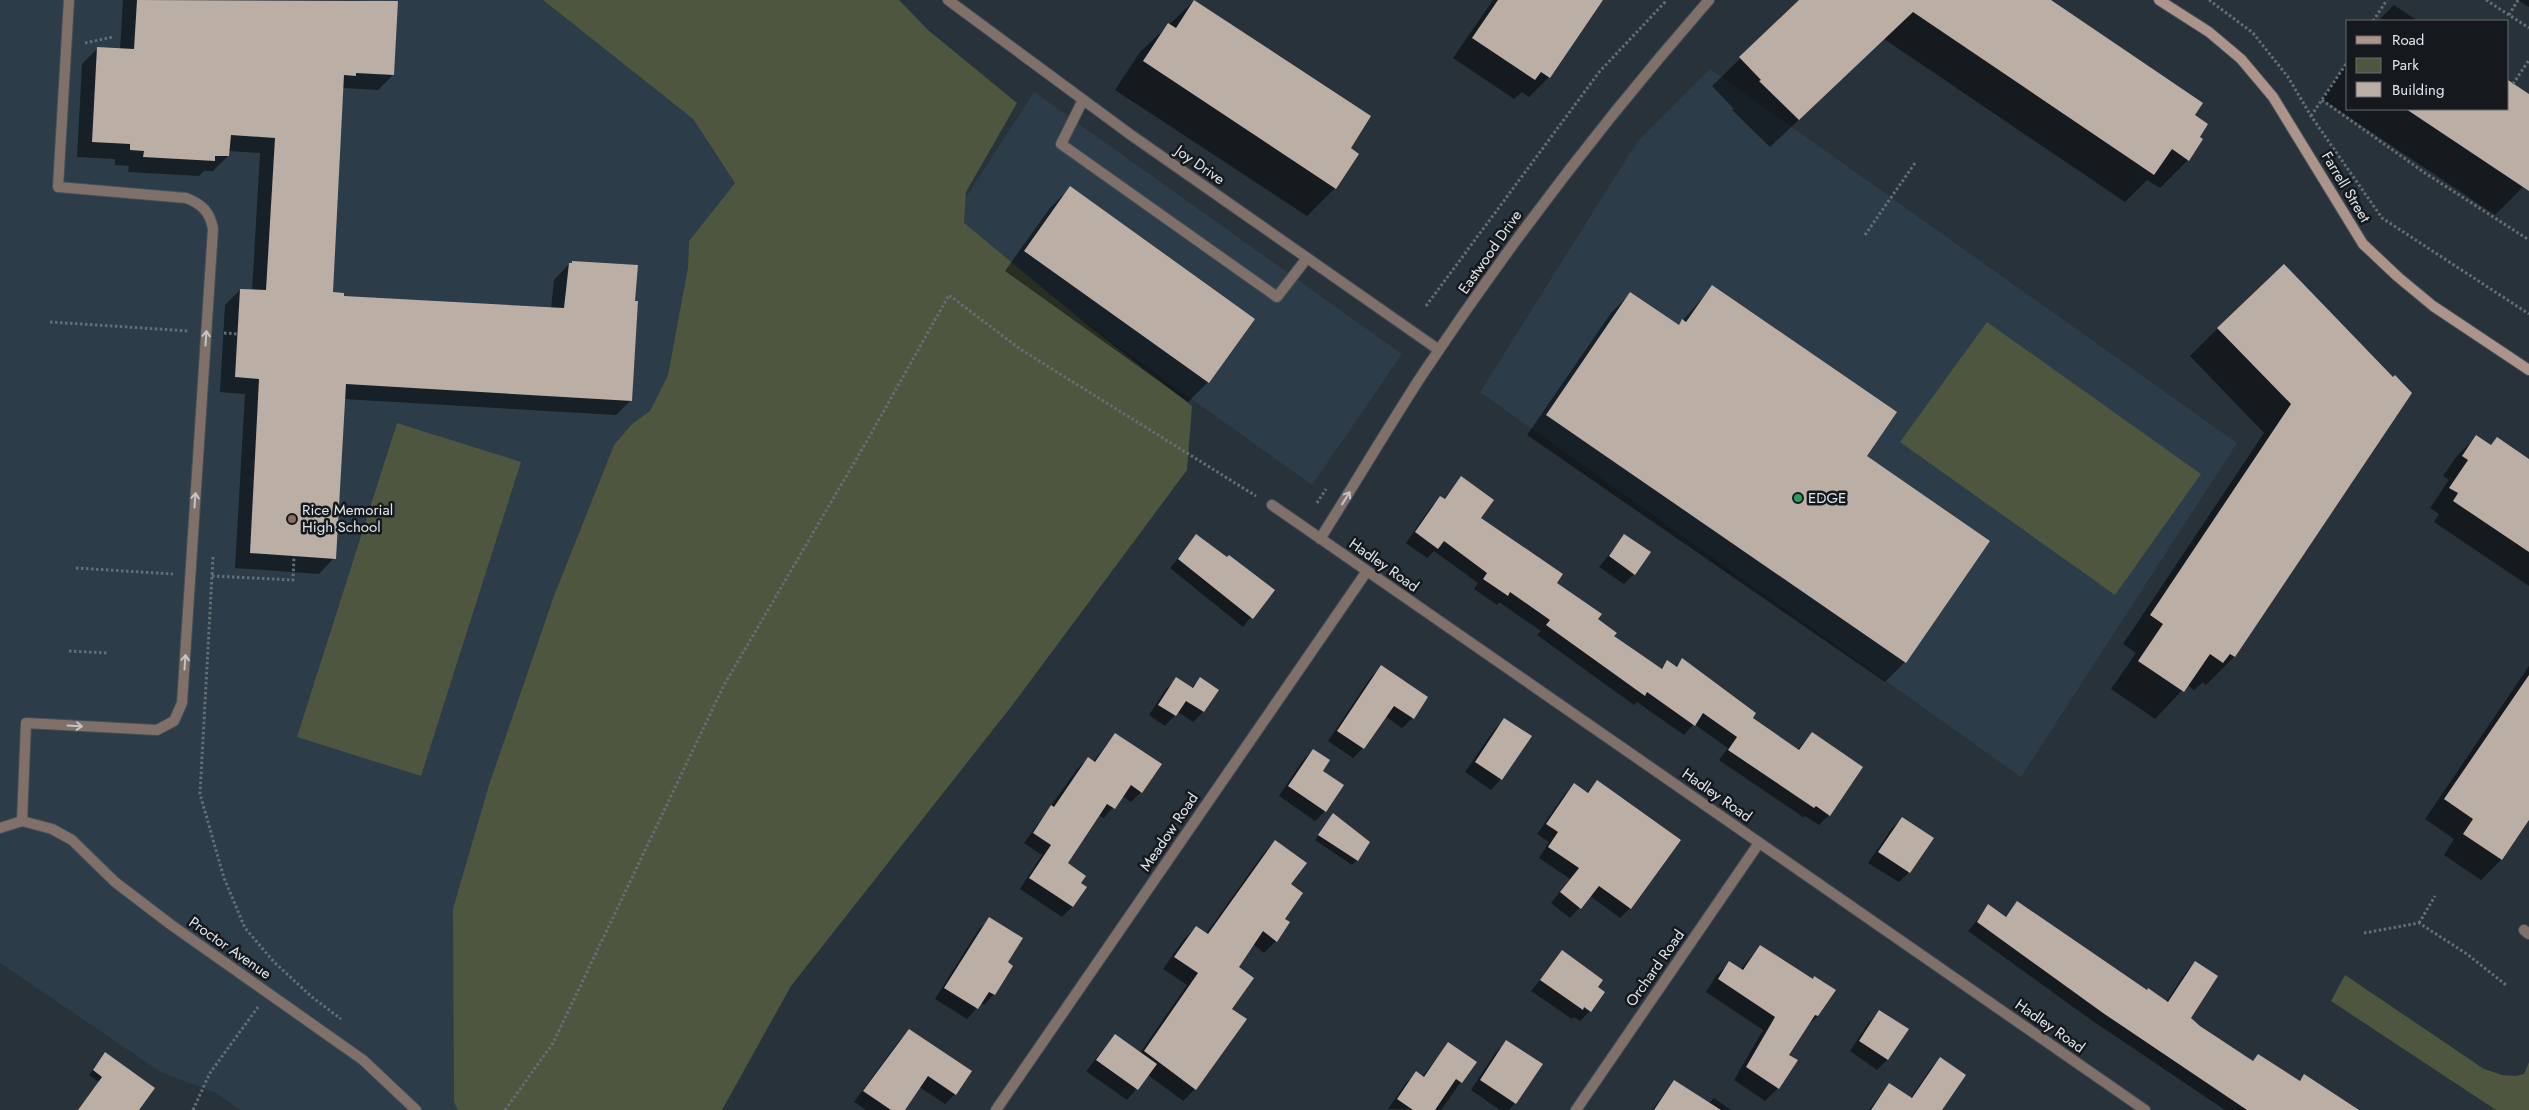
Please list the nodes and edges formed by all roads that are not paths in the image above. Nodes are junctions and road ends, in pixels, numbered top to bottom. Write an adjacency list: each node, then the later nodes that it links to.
1 (69, 0): 12 (street, one-way to 1)
2 (948, 0): 5 (street, Joy Drive)
3 (1709, 0): 7 (street, Eastwood Drive)
4 (2159, 0): 8 (street, Farrell Street)
5 (1083, 100): 6 (street, Joy Drive); 6 (street)
6 (1307, 258): 7 (street, Joy Drive)
7 (1439, 350): 10 (street, Eastwood Drive, one-way to 7)
8 (2529, 370)
9 (1272, 505): 10 (street, Hadley Road)
10 (1320, 539): 11 (street, Hadley Road)
11 (1367, 571): 14 (street, Hadley Road); 16 (street, Meadow Road)
12 (22, 821): 13 (street); 15 (street, Proctor Avenue)
13 (0, 828)
14 (1760, 843): 17 (street, Orchard Road); 18 (street, Hadley Road)
15 (416, 1110)
16 (996, 1110)
17 (1576, 1110)
18 (2145, 1110)

